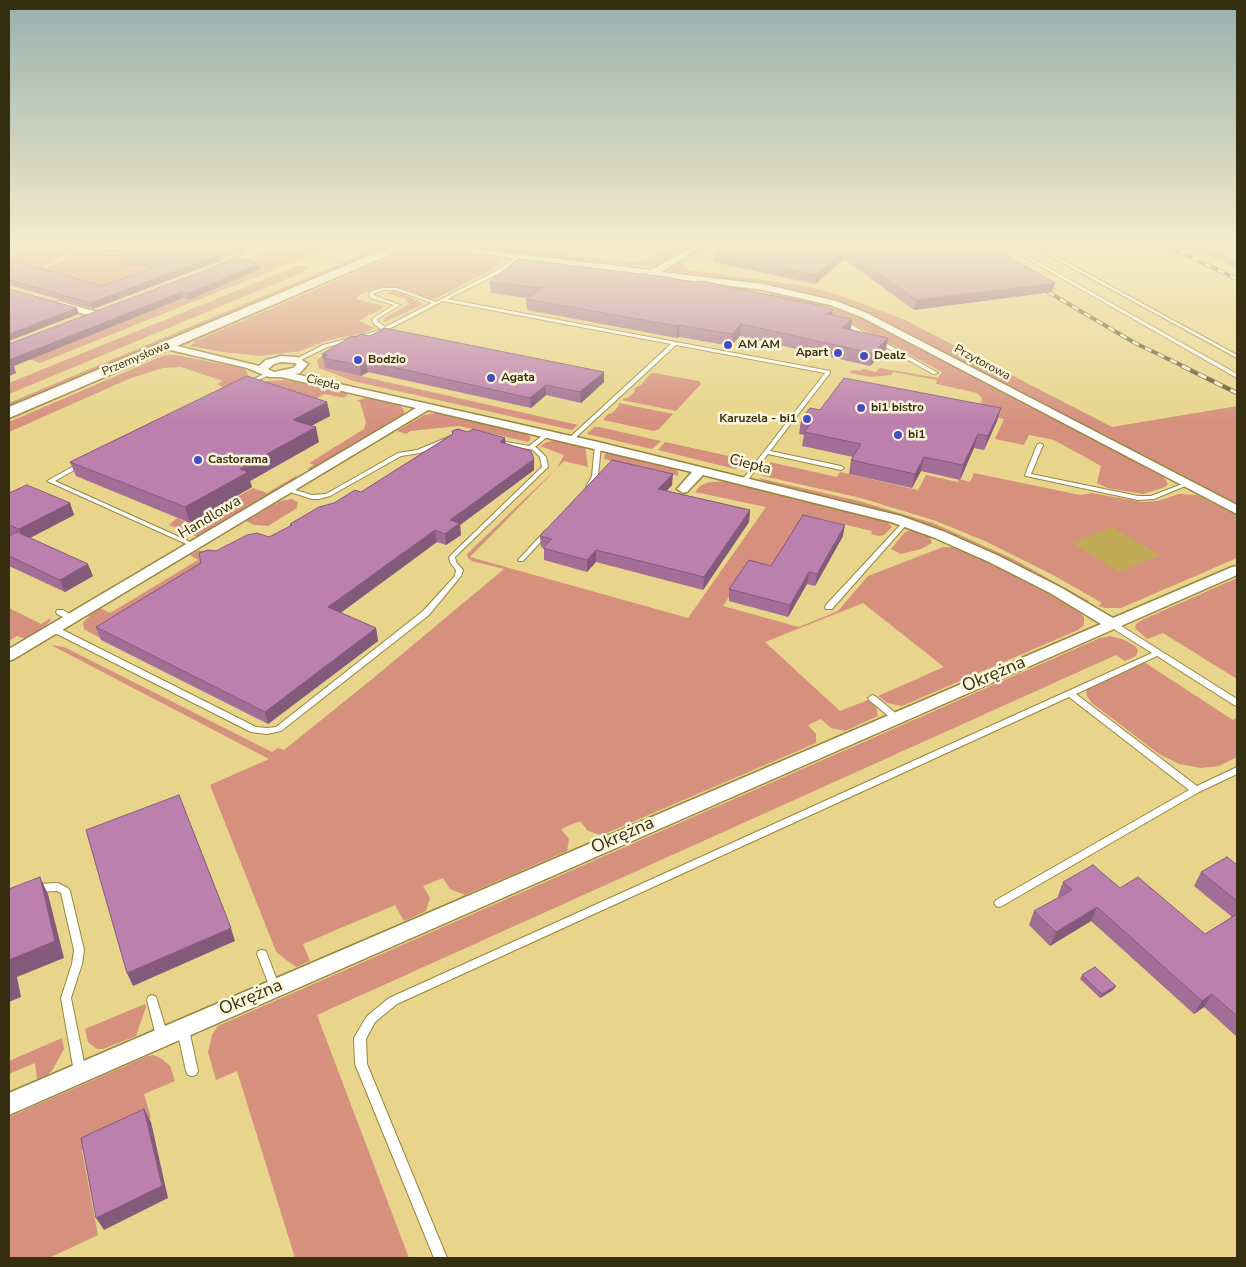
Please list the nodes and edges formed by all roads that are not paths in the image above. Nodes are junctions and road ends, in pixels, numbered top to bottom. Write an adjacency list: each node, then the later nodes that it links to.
1 (66, 305): 11 (street)
2 (233, 305): 24 (main road, Przemysłowa)
3 (261, 305): 14 (main road, Przemysłowa)
4 (398, 305): 12 (lane)
5 (432, 305): 12 (lane)
6 (471, 305): 13 (lane)
7 (836, 305): 40 (street, Przytorowa)
8 (1112, 305): 22 (lane)
9 (1142, 305): 16 (lane)
10 (836, 319): 20 (lane)
11 (76, 321)
12 (385, 328): 18 (lane)
13 (675, 343): 31 (lane); 35 (lane)
14 (165, 346): 15 (street, Ciepła); 27 (main road, Przemysłowa)
15 (203, 355): 17 (street, Ciepła); 19 (street, Ciepła)
16 (1237, 357)
17 (275, 360): 18 (street, Ciepła); 19 (street)
18 (300, 363): 21 (street, Ciepła); 25 (street, Ciepła)
19 (265, 372): 21 (street, Ciepła); 23 (lane)
20 (935, 373)
21 (285, 375): 25 (street, Ciepła)
22 (1237, 376)
23 (243, 386)
24 (27, 391)
25 (361, 391): 26 (street, Ciepła)
26 (427, 406): 28 (street, Ciepła); 42 (street, Handlowa)
27 (9, 413)
28 (547, 434): 31 (street, Ciepła); 34 (lane)
29 (459, 435): 42 (lane)
30 (485, 438): 34 (lane)
31 (571, 439): 32 (street, Ciepła)
32 (598, 445): 38 (street, Ciepła); 43 (lane)
33 (1040, 445): 40 (lane)
34 (530, 448): 52 (lane)
35 (767, 452): 37 (lane); 39 (lane)
36 (89, 460): 47 (lane)
37 (841, 468)
38 (701, 470): 39 (street, Ciepła); 41 (street)
39 (745, 480): 45 (street, Ciepła)
40 (1187, 484): 44 (street, Przytorowa)
41 (683, 489)
42 (289, 490): 47 (street, Handlowa)
43 (582, 495)
44 (1237, 510)
45 (906, 522): 50 (lane); 51 (street, Ciepła)
46 (555, 524): 48 (lane)
47 (195, 546): 52 (street, Handlowa)
48 (521, 560)
49 (1237, 570): 51 (street, Okrężna)
50 (829, 607)
51 (1112, 624): 53 (lane); 58 (street, Okrężna)
52 (54, 629): 54 (street, Handlowa)
53 (1158, 653): 55 (lane); 57 (lane)
54 (9, 656)
55 (1070, 693): 60 (lane); 71 (lane)
56 (872, 698): 58 (lane)
57 (1237, 703)
58 (896, 717): 64 (street, Okrężna)
59 (1237, 770): 60 (lane)
60 (1196, 790): 62 (lane)
61 (28, 890): 69 (lane)
62 (999, 903)
63 (262, 954): 64 (lane)
64 (275, 988): 66 (street, Okrężna)
65 (152, 1000): 67 (lane)
66 (182, 1028): 67 (street, Okrężna); 68 (lane)
67 (162, 1037): 69 (street, Okrężna)
68 (192, 1071)
69 (80, 1073): 70 (street, Okrężna)
70 (9, 1104)
71 (440, 1258)

